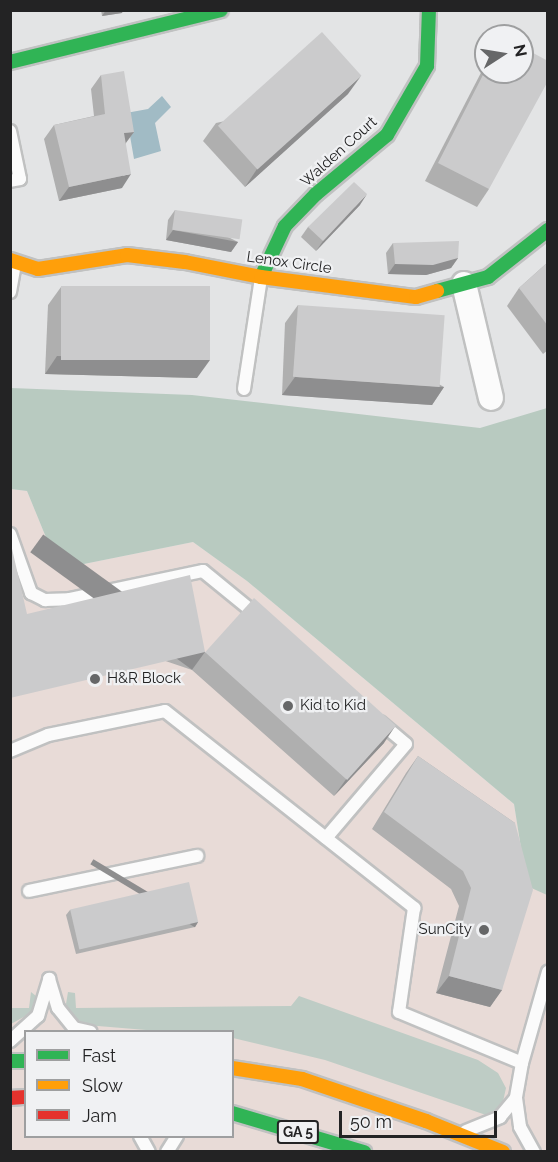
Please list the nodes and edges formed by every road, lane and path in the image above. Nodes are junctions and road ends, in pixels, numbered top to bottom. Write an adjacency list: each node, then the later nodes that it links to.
1 (221, 10): 3 (street)
2 (429, 10): 8 (street, Walden Court)
3 (10, 62)
4 (10, 131): 5 (lane)
5 (10, 181)
6 (548, 230): 9 (street, Lenox Circle)
7 (13, 261): 8 (street, Lenox Circle); 10 (lane)
8 (261, 277): 9 (street, Lenox Circle); 11 (lane)
9 (464, 284): 12 (street)
10 (10, 292)
11 (244, 389)
12 (491, 398)
13 (10, 534): 14 (lane)
14 (270, 627)
15 (370, 713): 17 (lane)
16 (10, 751): 17 (lane)
17 (326, 838): 23 (lane)
18 (197, 856): 19 (lane)
19 (29, 891)
20 (548, 972): 23 (lane)
21 (82, 1030): 22 (lane)
22 (10, 1041)
23 (522, 1063): 25 (lane)
24 (234, 1068): 27 (street)
25 (516, 1098): 27 (lane); 34 (lane)
26 (234, 1114): 30 (street, GA 5)
27 (459, 1134): 33 (street)
28 (141, 1138): 31 (lane)
29 (176, 1138): 32 (lane)
30 (358, 1150)
31 (148, 1152)
32 (167, 1152)
33 (503, 1152)
34 (534, 1152)

